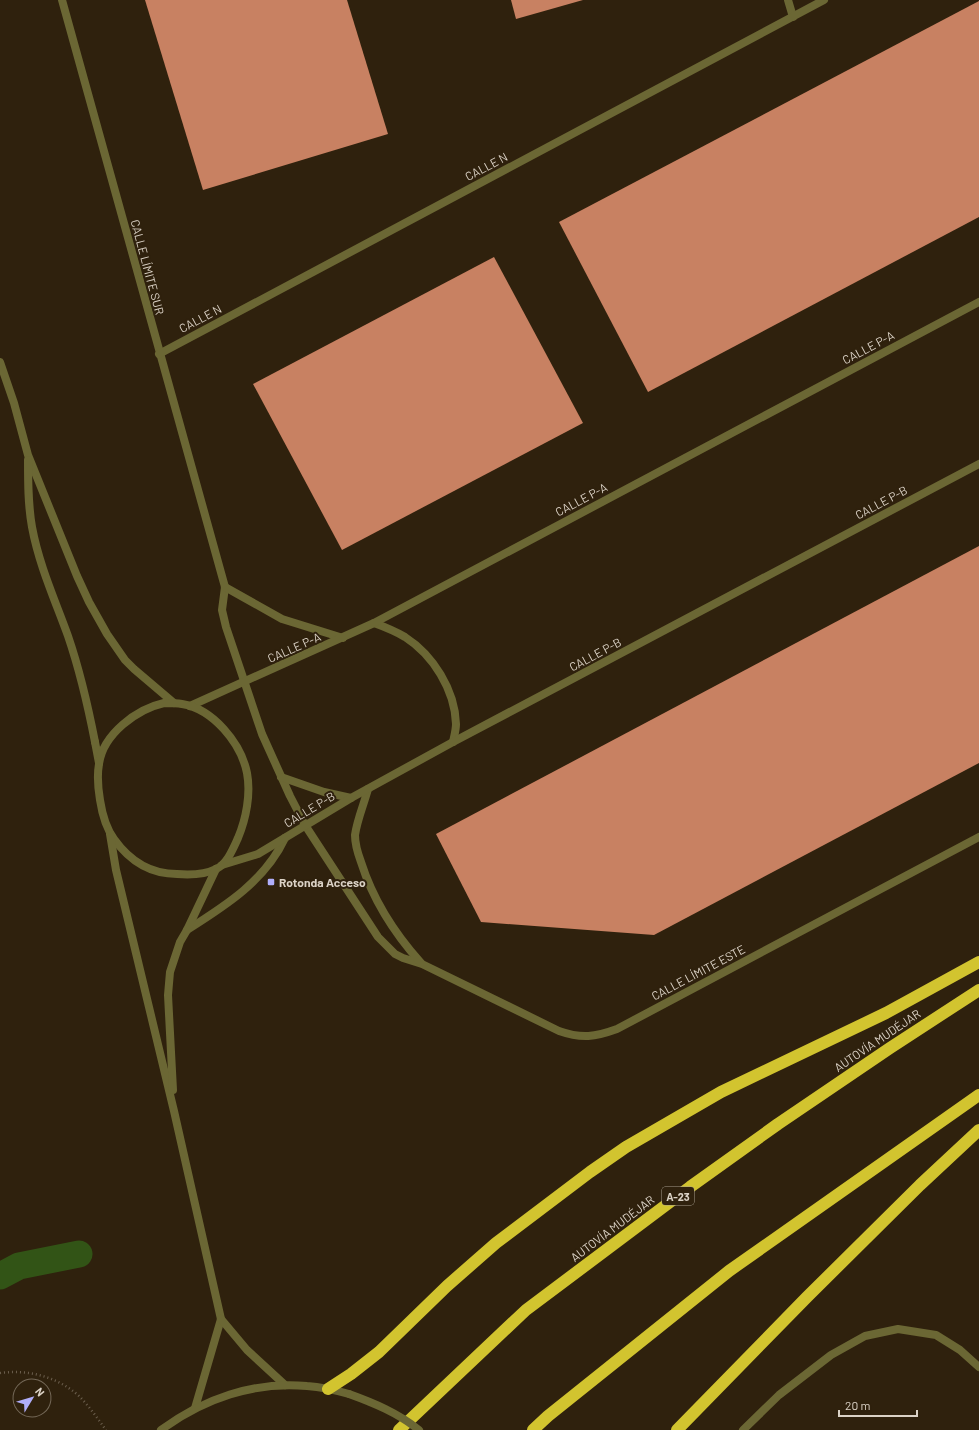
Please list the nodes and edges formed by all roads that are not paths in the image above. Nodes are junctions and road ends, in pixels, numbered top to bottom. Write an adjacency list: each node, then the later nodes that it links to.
1 (62, 0): 6 (street, CALLE LÍMITE SUR)
2 (788, 0): 4 (street)
3 (824, 0): 4 (street, CALLE N)
4 (793, 16): 6 (street, CALLE N)
5 (979, 302): 11 (street, CALLE P-A)
6 (159, 354): 10 (street, CALLE LÍMITE SUR)
7 (0, 362): 8 (street)
8 (28, 455): 14 (street); 17 (street)
9 (979, 464): 16 (street, CALLE P-B)
10 (225, 587): 12 (street); 13 (street, CALLE LÍMITE SUR)
11 (374, 623): 12 (street, CALLE P-A); 16 (street)
12 (343, 638): 13 (street, CALLE P-A)
13 (244, 682): 15 (street, CALLE P-A); 18 (street, CALLE LÍMITE SUR)
14 (174, 703): 15 (street); 17 (street)
15 (190, 706): 25 (street)
16 (453, 742): 19 (street, CALLE P-B)
17 (99, 763): 22 (street)
18 (281, 777): 20 (street); 21 (street, CALLE LÍMITE ESTE)
19 (368, 788): 20 (street, CALLE P-B); 28 (street, CALLE LÍMITE ESTE)
20 (351, 798): 21 (street, CALLE P-B)
21 (305, 826): 24 (street, CALLE P-B); 28 (street, CALLE LÍMITE ESTE)
22 (110, 834): 25 (street, CALLE P-B); 31 (street)
23 (979, 837): 28 (street, CALLE LÍMITE ESTE)
24 (285, 838): 25 (street, CALLE P-B); 26 (street)
25 (219, 867): 26 (street)
26 (187, 930): 31 (street)
27 (979, 962): 36 (highway)
28 (422, 964)
29 (979, 990): 39 (highway, AUTOVÍA MUDÉJAR / A-23)
30 (979, 1095): 41 (highway)
31 (174, 1111): 33 (street)
32 (979, 1130): 42 (highway)
33 (220, 1319): 35 (street); 37 (street)
34 (979, 1367): 43 (street)
35 (285, 1385): 36 (street); 37 (street)
36 (328, 1389): 40 (street, bridge)
37 (195, 1408): 38 (street)
38 (160, 1430)
39 (398, 1430)
40 (419, 1430)
41 (533, 1430)
42 (677, 1430)
43 (743, 1430)

